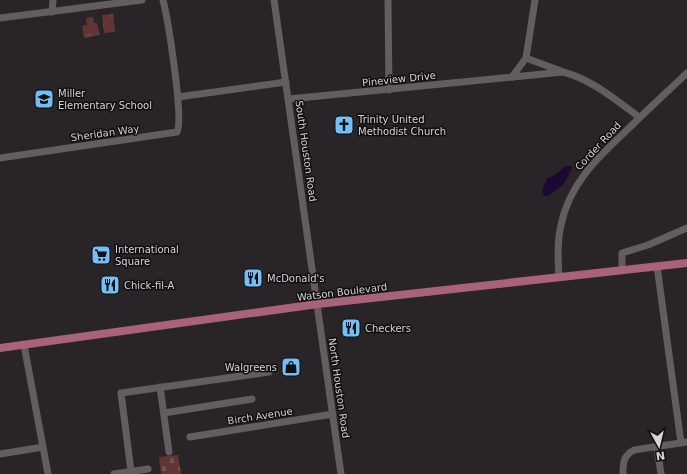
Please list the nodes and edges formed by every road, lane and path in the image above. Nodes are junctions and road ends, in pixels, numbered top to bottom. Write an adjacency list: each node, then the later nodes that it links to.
1 (53, 0): 7 (street)
2 (142, 0): 7 (street)
3 (164, 0): 15 (street, Sheridan Way)
4 (274, 0): 13 (street, South Houston Road)
5 (388, 0): 14 (street)
6 (535, 0): 9 (street)
7 (52, 12): 8 (street)
8 (0, 18)
9 (526, 58): 10 (street); 12 (street)
10 (563, 72): 12 (street, Pineview Drive); 17 (street)
11 (687, 73): 17 (street, Corder Road)
12 (512, 77): 14 (street, Pineview Drive)
13 (286, 82): 15 (street); 16 (street, South Houston Road)
14 (390, 90): 16 (street, Pineview Drive)
15 (178, 97): 18 (street, Sheridan Way)
16 (289, 99): 24 (street, South Houston Road)
17 (639, 117): 23 (street, Corder Road)
18 (0, 158)
19 (687, 228): 22 (street)
20 (687, 263): 21 (main road, Watson Boulevard)
21 (657, 266): 22 (main road, Watson Boulevard); 33 (street)
22 (622, 269): 23 (main road, Watson Boulevard)
23 (558, 277): 24 (main road, Watson Boulevard)
24 (318, 304): 25 (main road, Watson Boulevard); 31 (street, North Houston Road)
25 (24, 345): 26 (main road, Watson Boulevard); 34 (street)
26 (0, 348)
27 (269, 372): 28 (street)
28 (160, 387): 30 (street); 39 (street)
29 (252, 399): 30 (street)
30 (164, 413): 36 (street)
31 (333, 414): 32 (street, Birch Avenue); 42 (street, North Houston Road)
32 (190, 437)
33 (684, 442): 35 (street)
34 (43, 447): 37 (street); 40 (street)
35 (657, 447): 43 (street); 44 (street)
36 (169, 452)
37 (0, 454)
38 (148, 469): 39 (street)
39 (131, 471): 41 (street)
40 (48, 474)
41 (114, 474)
42 (341, 474)
43 (623, 474)
44 (662, 474)

